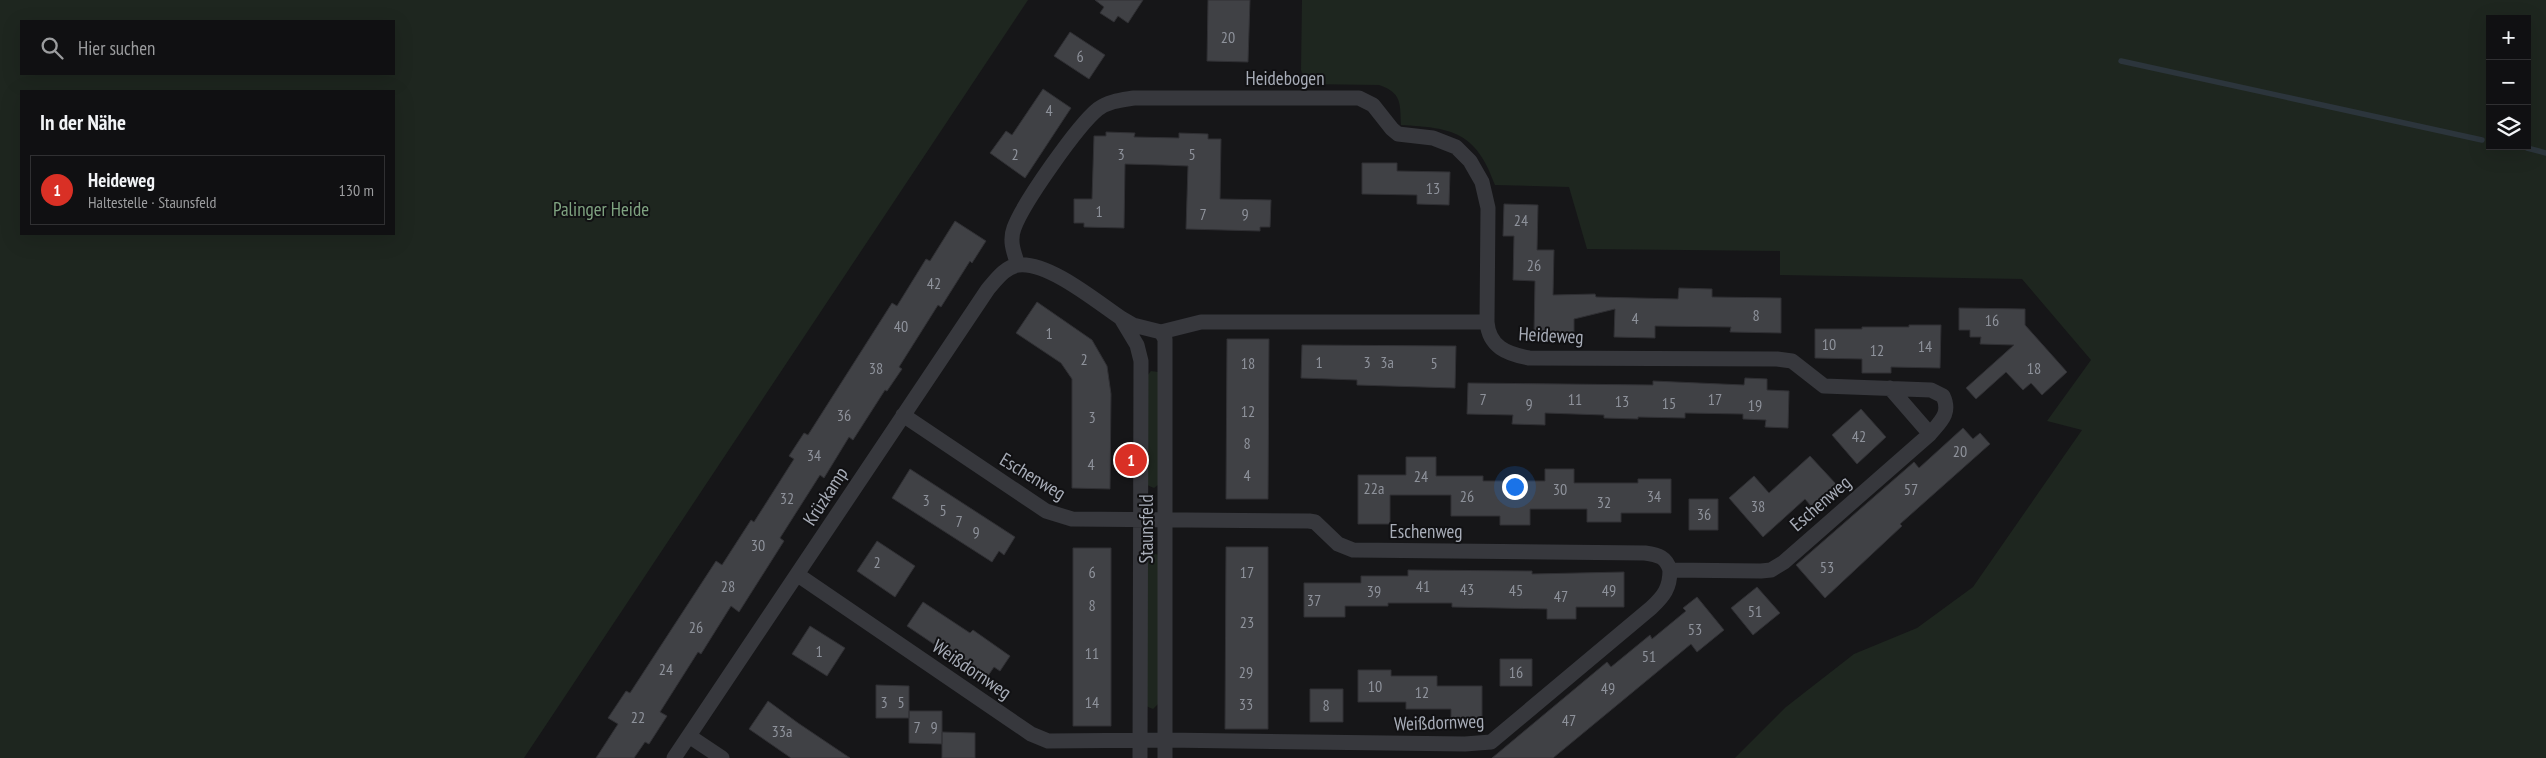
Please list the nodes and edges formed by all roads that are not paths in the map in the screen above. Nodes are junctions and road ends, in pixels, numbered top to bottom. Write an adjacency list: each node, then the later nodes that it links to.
1 (1018, 266): 2 (street, Staunsfeld); 3 (street, Heidebogen); 6 (street, Krüzkamp)
2 (1121, 318): 4 (street, Staunsfeld); 8 (street, Staunsfeld)
3 (1487, 322): 4 (street); 5 (street, Heideweg)
4 (1161, 332): 9 (street, Staunsfeld)
5 (1890, 388): 7 (street); 7 (street, Heideweg)
6 (903, 415): 8 (street, Eschenweg); 11 (street, Krüzkamp)
7 (1930, 434): 10 (street, Eschenweg)
8 (1141, 519): 9 (street, Eschenweg); 13 (street, Staunsfeld)
9 (1166, 520): 10 (street, Eschenweg); 14 (street, Staunsfeld)
10 (1670, 570): 14 (street, Weißdornweg)
11 (798, 575): 12 (street, Krüzkamp); 13 (street, Weißdornweg)
12 (689, 736): 15 (street, Krüzkamp); 16 (street)
13 (1140, 740): 14 (street); 17 (street, Staunsfeld)
14 (1165, 740): 18 (street, Staunsfeld)
15 (674, 758)
16 (722, 758)
17 (1140, 758)
18 (1165, 758)

